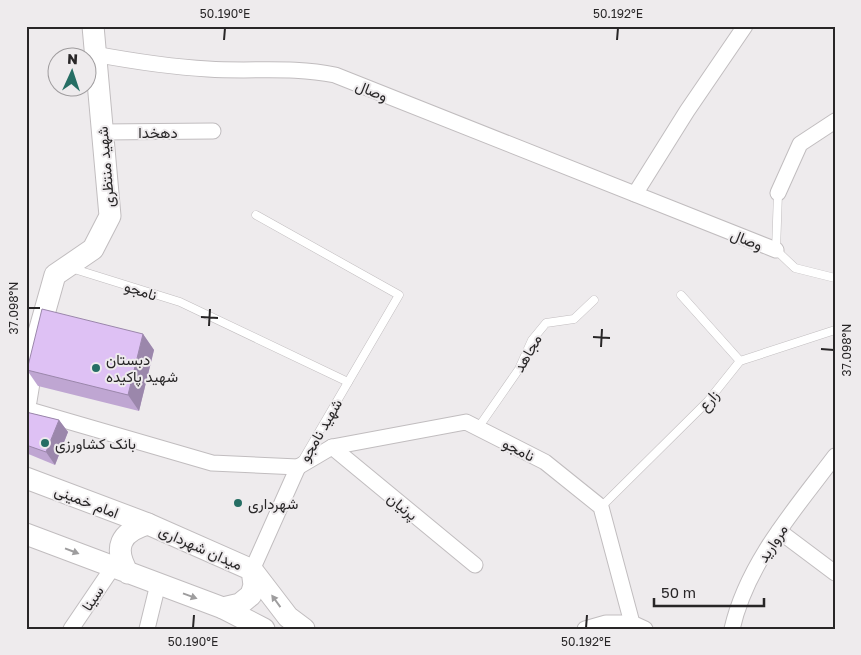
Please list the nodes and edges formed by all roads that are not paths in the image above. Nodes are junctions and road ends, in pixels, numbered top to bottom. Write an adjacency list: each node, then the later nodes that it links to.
1 (93, 26): 3 (main road, شهید منتظری)
2 (744, 26): 10 (street)
3 (94, 48)
4 (98, 55): 10 (street, وصال)
5 (98, 93): 8 (main road, شهید منتظری)
6 (835, 121): 9 (street)
7 (213, 131): 8 (street, دهخدا)
8 (102, 132): 13 (main road, شهید منتظری)
9 (778, 193): 12 (lane)
10 (635, 194): 12 (street, وصال)
11 (256, 215): 19 (lane, شهید نامجو)
12 (776, 250): 14 (lane)
13 (67, 267): 19 (lane, نامجو); 20 (main road, شهید منتظری)
14 (835, 278)
15 (681, 295): 18 (lane)
16 (594, 300): 21 (lane, مجاهد)
17 (835, 330): 18 (lane)
18 (740, 361): 26 (lane, زارع)
19 (348, 382): 24 (lane, شهید نامجو)
20 (27, 399): 24 (street)
21 (478, 428): 22 (street, نامجو); 26 (street, نامجو)
22 (332, 447): 24 (street, نامجو); 30 (street, پرنیان)
23 (832, 464): 28 (street, مروارید)
24 (298, 468): 32 (street, شهید نامجو)
25 (26, 478): 27 (main road, امام خمینی)
26 (602, 507): 36 (street)
27 (148, 524): 31 (main road, میدان شهرداری); 32 (main road, میدان شهرداری)
28 (779, 531): 33 (street); 42 (street, مروارید)
29 (26, 534): 31 (main road, one-way to 31)
30 (475, 565)
31 (120, 570): 34 (main road); 37 (street, سینا)
32 (252, 570): 35 (main road, میدان شهرداری); 40 (main road, one-way to 32)
33 (835, 572)
34 (158, 584): 35 (main road, one-way to 35); 38 (street)
35 (223, 608): 39 (main road)
36 (638, 626): 41 (street)
37 (71, 629)
38 (147, 629)
39 (264, 629)
40 (304, 629)
41 (585, 629)
42 (732, 629)

